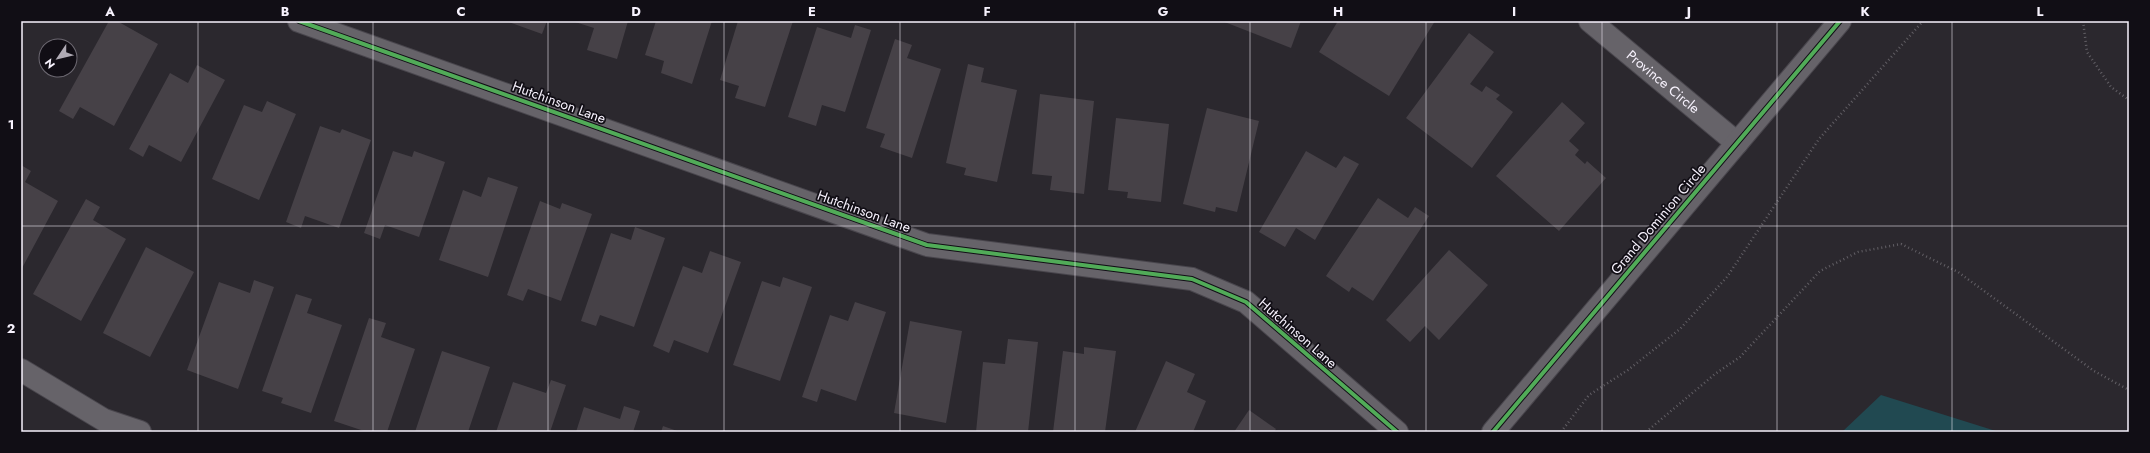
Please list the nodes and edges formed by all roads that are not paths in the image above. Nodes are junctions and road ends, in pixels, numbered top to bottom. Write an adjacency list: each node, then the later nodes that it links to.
1 (299, 21): 7 (street, Hutchinson Lane)
2 (1590, 21): 4 (street, Province Circle)
3 (1840, 21): 4 (street, Grand Dominion Circle)
4 (1737, 143): 8 (street, Grand Dominion Circle)
5 (21, 370): 6 (street)
6 (140, 432)
7 (1397, 432)
8 (1493, 432)

